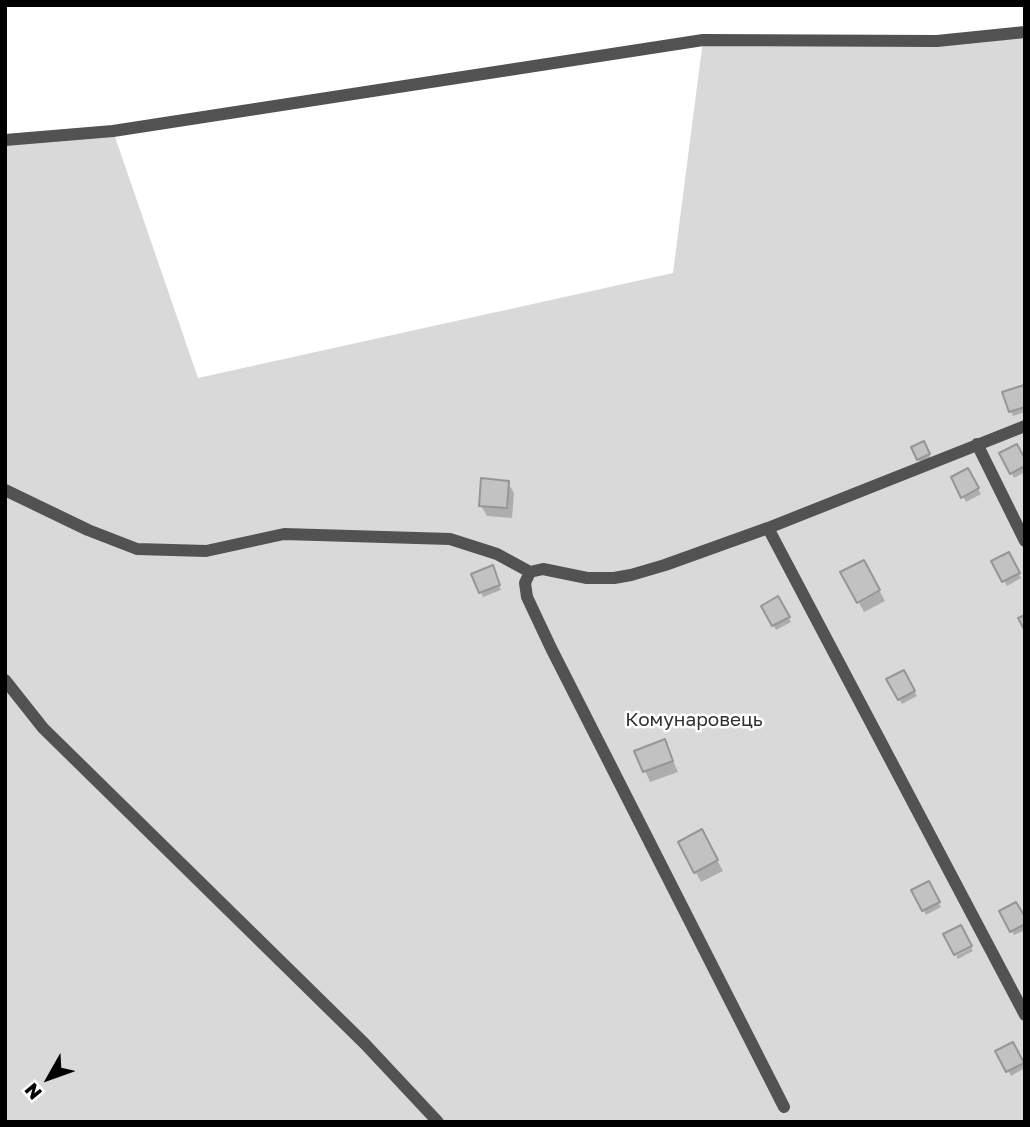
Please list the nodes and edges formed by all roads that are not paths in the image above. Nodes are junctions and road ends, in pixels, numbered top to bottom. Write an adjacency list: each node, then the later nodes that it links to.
1 (1025, 32): 2 (lane)
2 (5, 140)
3 (1025, 426): 4 (lane)
4 (977, 444): 6 (lane); 7 (lane)
5 (5, 490): 8 (lane)
6 (768, 528): 8 (lane); 10 (lane)
7 (1025, 541)
8 (530, 572): 11 (lane)
9 (5, 680): 12 (lane)
10 (1025, 1015)
11 (784, 1107)
12 (438, 1122)

